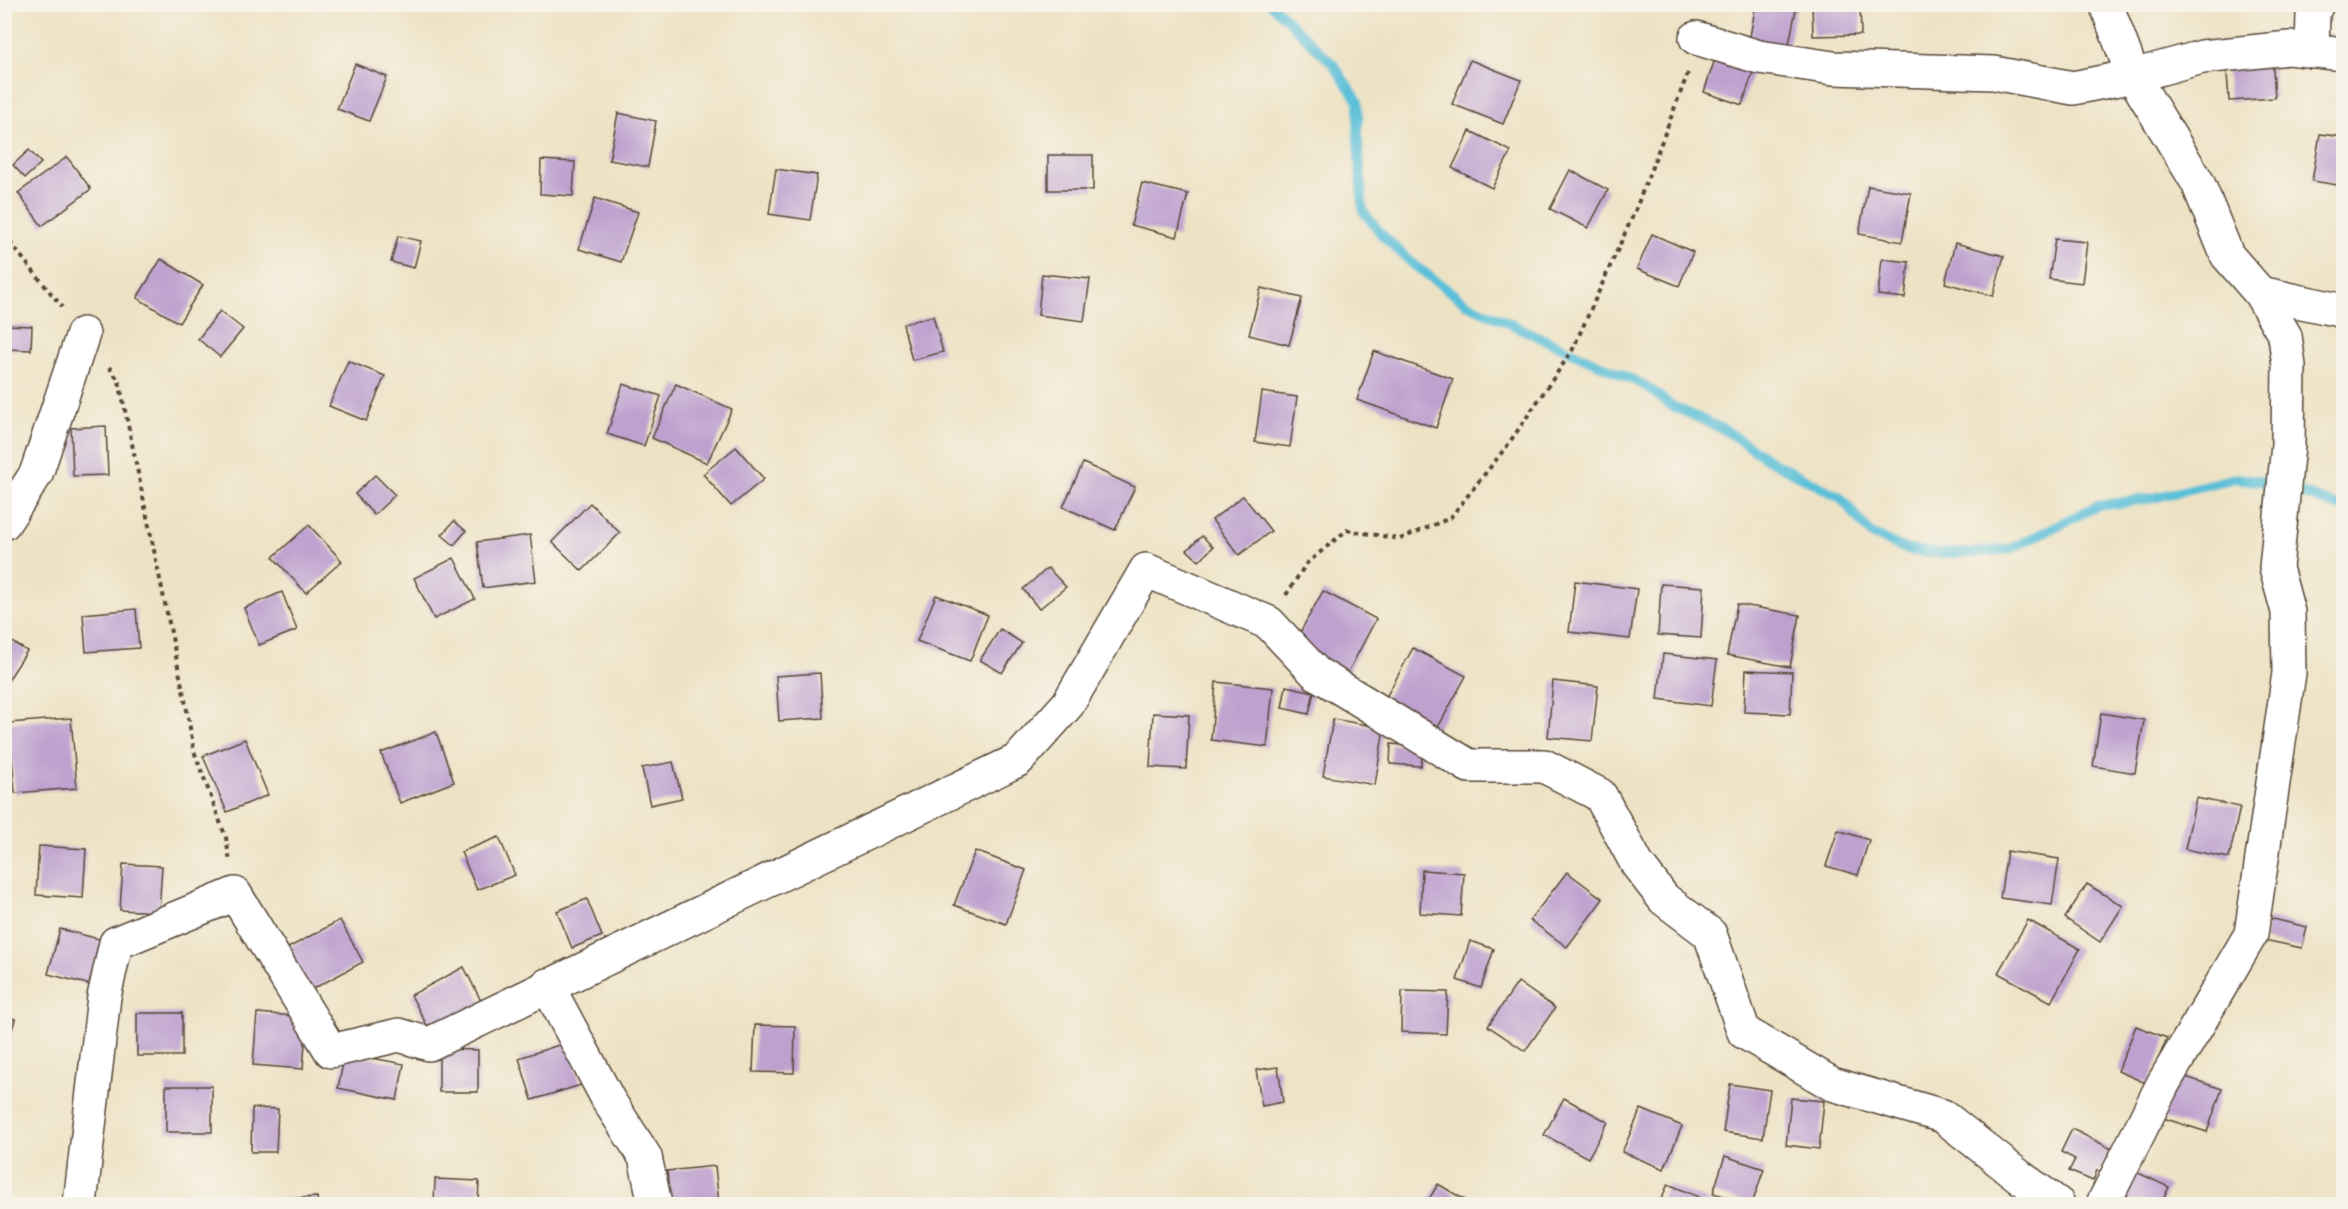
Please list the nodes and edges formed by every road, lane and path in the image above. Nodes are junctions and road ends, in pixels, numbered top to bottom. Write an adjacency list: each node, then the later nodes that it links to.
1 (2106, 4): 5 (street)
2 (2317, 4): 4 (street)
3 (1696, 38): 5 (street); 11 (path)
4 (2328, 52): 5 (street)
5 (2133, 76): 7 (street)
6 (4, 235): 9 (path)
7 (2260, 293): 8 (street); 17 (street)
8 (2343, 311)
9 (82, 334): 10 (street); 12 (path)
10 (4, 523)
11 (1269, 623): 13 (street); 16 (street)
12 (235, 894): 13 (street); 14 (street)
13 (547, 985): 15 (street)
14 (80, 1204)
15 (655, 1204)
16 (2058, 1204)
17 (2103, 1204)

